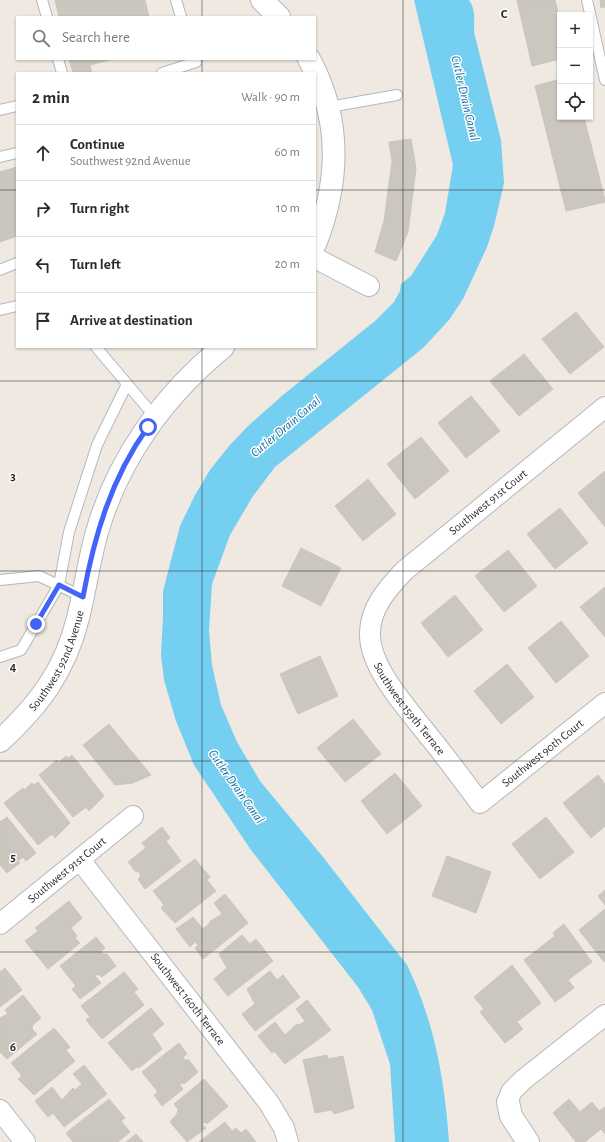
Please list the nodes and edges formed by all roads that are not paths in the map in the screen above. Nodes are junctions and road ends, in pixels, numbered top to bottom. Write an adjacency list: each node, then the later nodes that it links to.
1 (42, 0): 5 (lane)
2 (176, 0): 6 (lane)
3 (262, 0): 7 (street)
4 (587, 0): 15 (lane)
5 (47, 16)
6 (181, 16)
7 (278, 16)
8 (58, 60): 11 (lane)
9 (195, 60): 12 (lane)
10 (309, 60): 13 (street)
11 (62, 72)
12 (165, 72)
13 (313, 72)
14 (316, 80): 17 (street)
15 (605, 80)
16 (397, 95): 17 (lane)
17 (323, 100): 22 (street)
18 (16, 106): 19 (lane)
19 (0, 110)
20 (16, 153): 21 (lane)
21 (0, 157)
22 (316, 236)
23 (316, 259): 26 (street)
24 (16, 263): 25 (lane)
25 (0, 270)
26 (369, 286)
27 (16, 306): 28 (lane)
28 (0, 310)
29 (97, 348): 31 (lane)
30 (222, 348): 33 (street, Southwest 92nd Avenue)
31 (127, 384): 33 (lane); 35 (lane)
32 (605, 407): 37 (street, Southwest 91st Court)
33 (155, 417): 36 (street, Southwest 92nd Avenue)
34 (0, 580): 35 (lane)
35 (59, 585): 36 (lane); 38 (lane)
36 (83, 597): 40 (street, Southwest 92nd Avenue)
37 (378, 604): 41 (street, Southwest 159th Terrace)
38 (0, 657)
39 (605, 702): 41 (street, Southwest 90th Court)
40 (0, 741)
41 (480, 803)
42 (133, 816): 43 (street, Southwest 91st Court)
43 (80, 860): 44 (street, Southwest 91st Court); 49 (street, Southwest 160th Terrace)
44 (0, 924)
45 (605, 1015): 46 (street)
46 (508, 1102): 50 (street)
47 (0, 1110): 48 (street)
48 (25, 1142)
49 (288, 1142)
50 (528, 1142)

